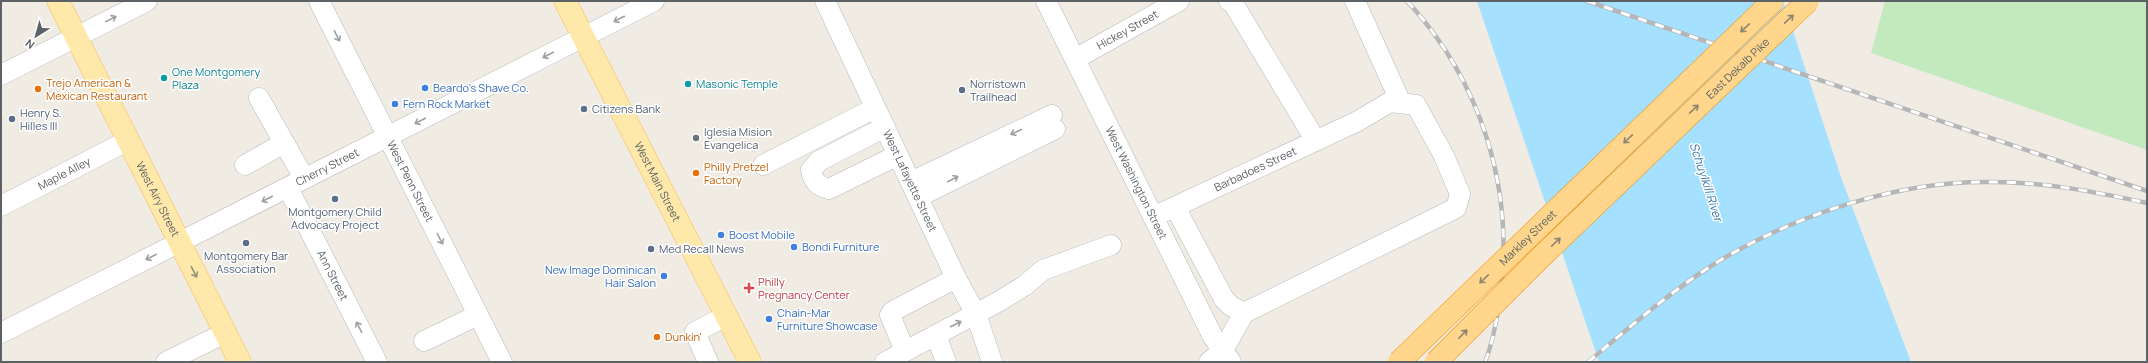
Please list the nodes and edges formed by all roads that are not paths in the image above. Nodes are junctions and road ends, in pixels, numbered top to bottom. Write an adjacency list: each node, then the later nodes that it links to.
1 (58, 1): 13 (main road, West Airy Street)
2 (147, 1): 13 (street, one-way to 2)
3 (320, 1): 22 (street, West Penn Street, one-way to 22)
4 (565, 1): 14 (main road, West Main Street)
5 (654, 1): 14 (street, Cherry Street, one-way to 14)
6 (825, 1): 19 (street, West Lafayette Street)
7 (1046, 1): 15 (street, West Washington Street)
8 (1179, 1): 15 (street, Hickey Street)
9 (1229, 1): 24 (street)
10 (1355, 1): 18 (street)
11 (1773, 1): 56 (highway, Markley Street, one-way to 56, bridge)
12 (1808, 1): 57 (highway, East Dekalb Pike, one-way to 12, bridge)
13 (76, 37): 16 (street); 23 (main road, West Airy Street)
14 (583, 38): 22 (street, Cherry Street, one-way to 22); 40 (main road, West Main Street)
15 (1075, 59): 33 (street, West Washington Street)
16 (1, 75)
17 (259, 98): 25 (street, Ann Street)
18 (1401, 104): 24 (street, Barbadoes Street); 37 (street)
19 (875, 108): 21 (street, West Lafayette Street); 28 (street)
20 (1054, 122): 30 (street)
21 (885, 127): 26 (street, West Lafayette Street); 26 (street)
22 (388, 137): 29 (street, Cherry Street); 39 (street, West Penn Street, one-way to 39)
23 (127, 141): 31 (street, Maple Alley); 34 (main road, West Airy Street)
24 (1316, 141): 32 (street, Barbadoes Street)
25 (284, 143): 27 (street); 29 (street, Ann Street)
26 (898, 155): 30 (street, West Lafayette Street)
27 (245, 164)
28 (763, 165)
29 (296, 183): 34 (street, Cherry Street, one-way to 34); 49 (street, Ann Street, one-way to 29)
30 (914, 190): 36 (street, West Lafayette Street)
31 (1, 206)
32 (1175, 207): 33 (street, Barbadoes Street); 37 (street)
33 (1153, 217): 46 (street, West Washington Street)
34 (179, 243): 41 (street, Cherry Street, one-way to 41); 42 (main road, West Airy Street, one-way to 42)
35 (1111, 245): 38 (street)
36 (956, 278): 38 (street, West Lafayette Street); 45 (street)
37 (1244, 313): 46 (street)
38 (976, 314): 43 (street, one-way to 38); 55 (street, West Lafayette Street)
39 (478, 315): 44 (street); 50 (street, West Penn Street)
40 (726, 316): 51 (street); 52 (main road, West Main Street)
41 (1, 333)
42 (225, 333): 47 (street); 48 (main road, West Airy Street)
43 (936, 335): 45 (street); 54 (street)
44 (424, 341)
45 (905, 351): 53 (street)
46 (1221, 358)
47 (166, 362)
48 (240, 362)
49 (377, 362)
50 (502, 362)
51 (708, 362)
52 (750, 362)
53 (885, 362)
54 (946, 362)
55 (992, 362)
56 (1399, 362)
57 (1436, 362)

